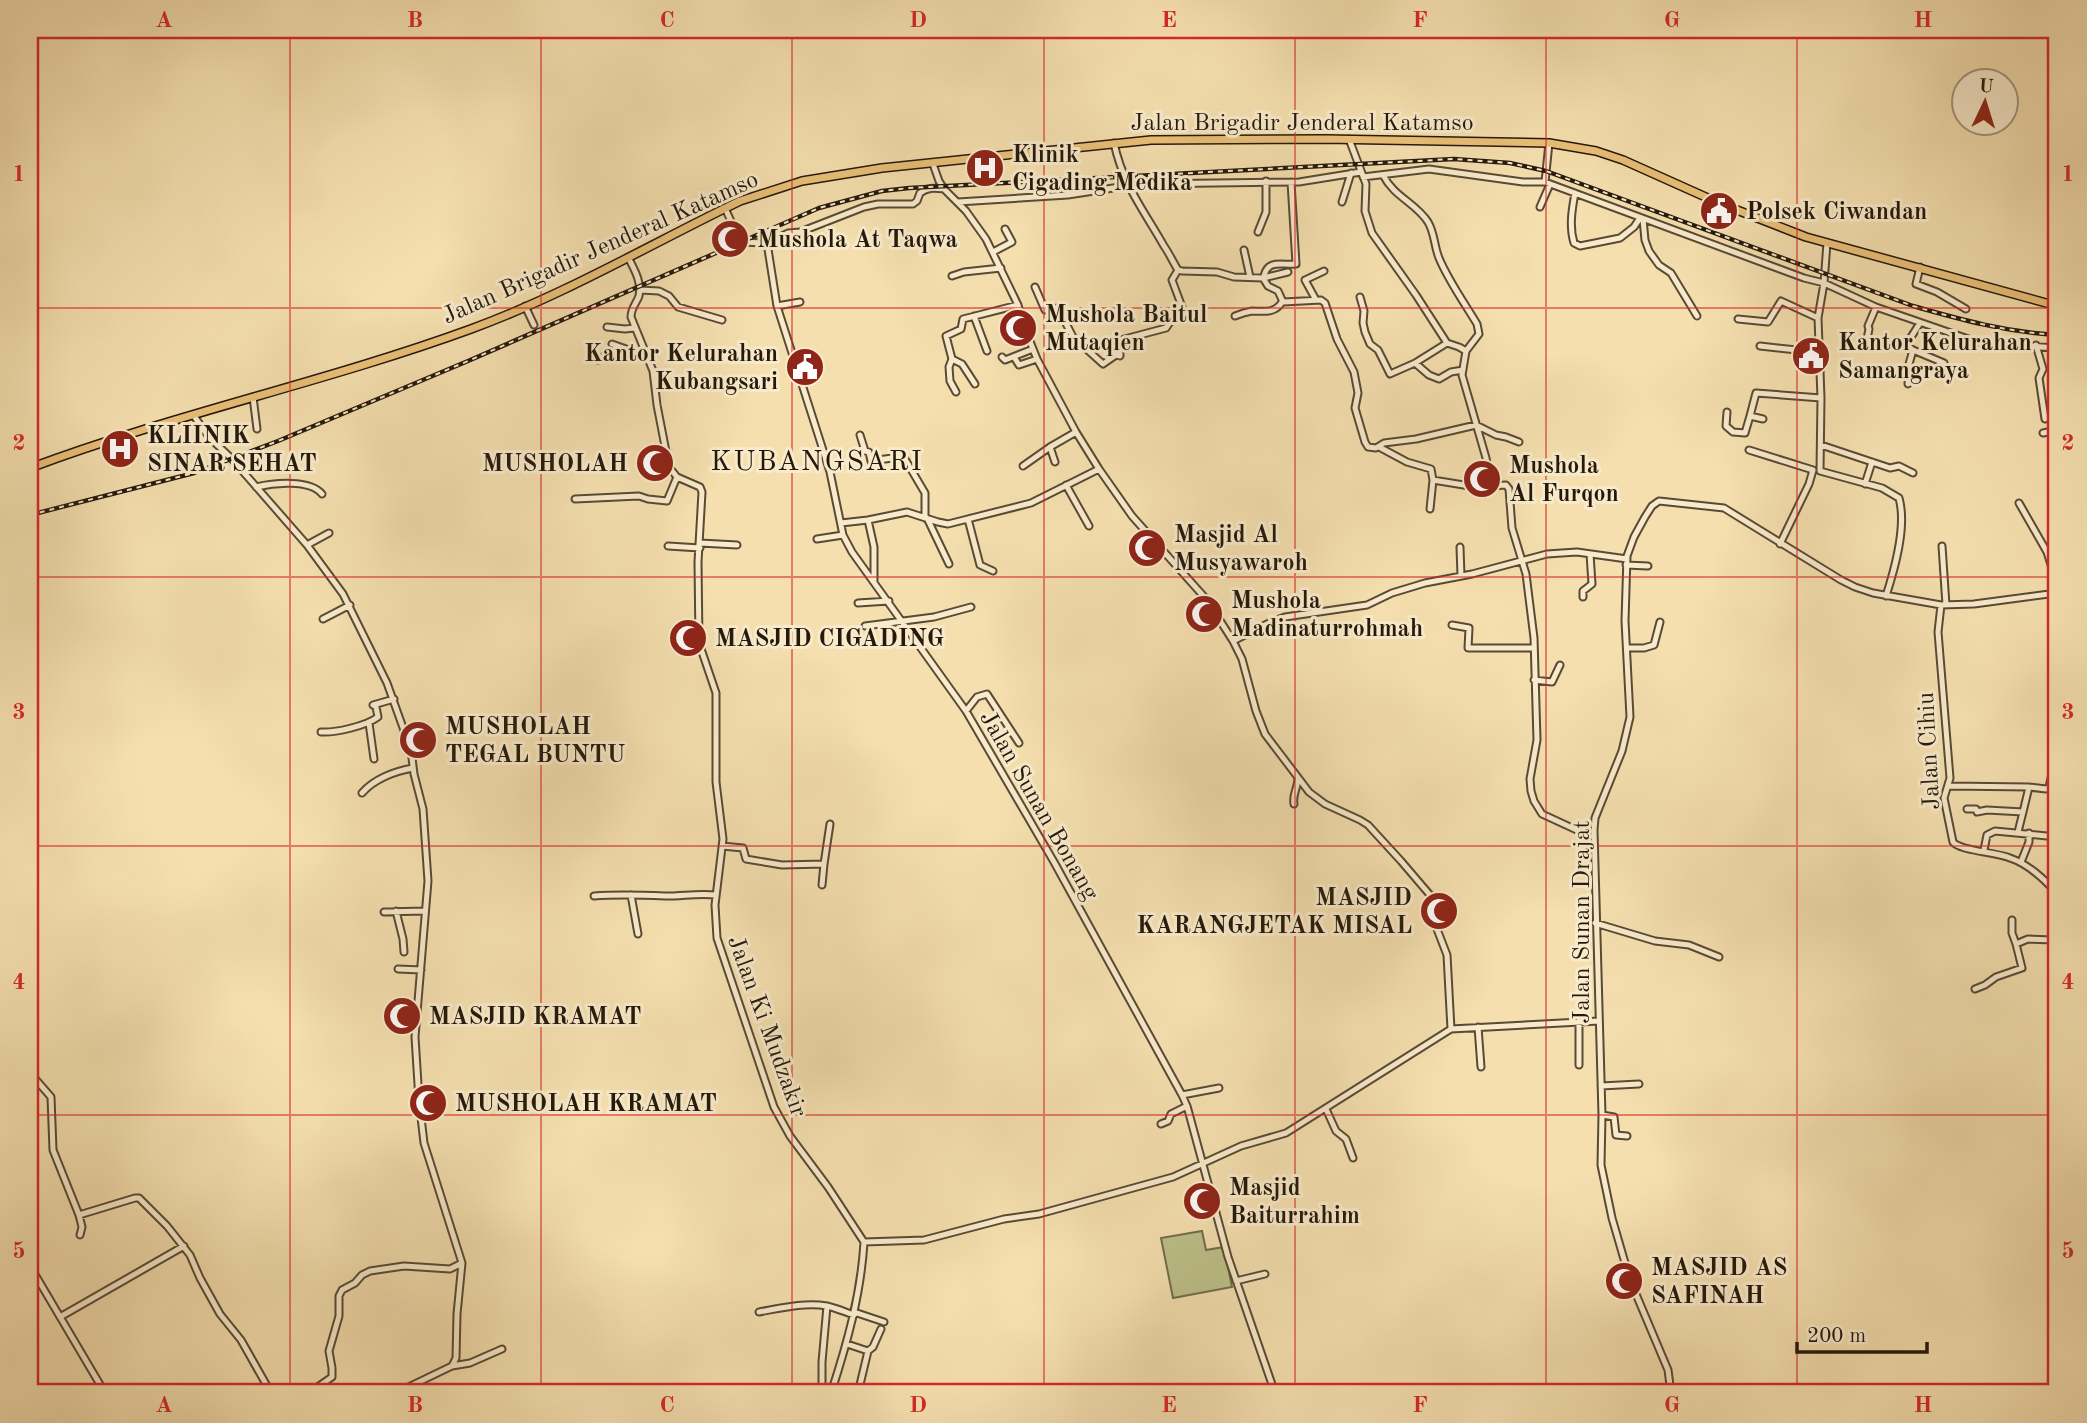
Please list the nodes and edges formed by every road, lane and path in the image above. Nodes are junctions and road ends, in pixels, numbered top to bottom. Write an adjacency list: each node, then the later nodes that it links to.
1 (1349, 139): 2 (highway, Jalan Brigadir Jenderal Katamso); 3 (highway, Jalan Brigadir Jenderal Katamso); 6 (street)
2 (1114, 143): 4 (highway, Jalan Brigadir Jenderal Katamso); 11 (street)
3 (1549, 143): 10 (street); 22 (highway, Jalan Brigadir Jenderal Katamso)
4 (933, 164): 12 (street); 17 (highway, Jalan Brigadir Jenderal Katamso)
5 (1351, 173): 6 (street); 9 (street); 15 (street)
6 (1362, 175): 7 (street); 60 (street)
7 (1383, 176): 10 (street); 67 (street)
8 (1266, 181): 9 (street); 11 (street); 20 (street)
9 (1291, 182): 33 (street)
10 (1547, 183): 13 (street); 16 (street)
11 (1128, 185): 14 (street); 28 (street)
12 (944, 189): 14 (street); 21 (street)
13 (1575, 193): 18 (street); 18 (street)
14 (958, 202): 24 (street)
15 (1342, 202)
16 (1540, 207)
17 (725, 208): 21 (street); 25 (highway, Jalan Brigadir Jenderal Katamso)
18 (1641, 219): 34 (street); 49 (street)
19 (1006, 229): 24 (street)
20 (1258, 232)
21 (768, 243): 43 (street, Jalan Sunan Bonang)
22 (1827, 243): 26 (highway, Jalan Brigadir Jenderal Katamso); 34 (street)
23 (1244, 250): 32 (street)
24 (993, 252): 27 (street)
25 (628, 257): 36 (street); 42 (highway, Jalan Brigadir Jenderal Katamso)
26 (1920, 267): 44 (highway, Jalan Brigadir Jenderal Katamso); 46 (street)
27 (1001, 268): 31 (street); 41 (street)
28 (1178, 270): 32 (street); 35 (street)
29 (1324, 271): 38 (street)
30 (1288, 272): 33 (street)
31 (952, 276)
32 (1250, 277): 33 (street)
33 (1264, 277): 40 (street)
34 (1824, 284): 45 (street); 50 (street)
35 (1035, 287)
36 (639, 290): 52 (street); 56 (street)
37 (1360, 297): 75 (street)
38 (1316, 300): 40 (street); 99 (street)
39 (800, 302): 43 (street)
40 (1282, 302): 48 (street)
41 (1018, 305): 47 (street); 64 (street)
42 (525, 306): 54 (street); 82 (highway, Jalan Brigadir Jenderal Katamso)
43 (777, 306): 121 (street, Jalan Sunan Bonang)
44 (2057, 306)
45 (1876, 307): 53 (street); 58 (street)
46 (1966, 309)
47 (974, 316): 66 (street); 72 (street)
48 (1235, 316)
49 (1697, 316)
50 (1818, 318): 51 (street); 57 (street)
51 (1738, 319)
52 (722, 320)
53 (1920, 323): 61 (street); 65 (street)
54 (534, 325)
55 (607, 327): 56 (street)
56 (634, 328): 69 (street)
57 (1818, 338): 62 (street); 84 (street)
58 (1867, 339)
59 (612, 344): 68 (street)
60 (1447, 344): 67 (street); 75 (street)
61 (2036, 345): 63 (street); 89 (street)
62 (1760, 346)
63 (2057, 348)
64 (1033, 349): 71 (street); 73 (street)
65 (1913, 350): 76 (street); 80 (street)
66 (987, 351)
67 (1465, 351): 77 (street)
68 (632, 355): 69 (street); 74 (street)
69 (646, 355): 108 (street)
70 (1002, 357): 71 (street)
71 (1014, 357): 73 (street)
72 (952, 359): 79 (street); 81 (street)
73 (1037, 359): 93 (street)
74 (598, 360)
75 (1415, 363): 77 (street)
76 (1944, 363)
77 (1462, 370): 90 (street)
78 (2057, 372): 83 (street)
79 (975, 384)
80 (1908, 384)
81 (956, 392)
82 (253, 397): 86 (highway, Jalan Brigadir Jenderal Katamso); 91 (street)
83 (2057, 397)
84 (1821, 398): 87 (street); 97 (street)
85 (1727, 412): 87 (street)
86 (194, 416): 104 (highway, Jalan Brigadir Jenderal Katamso); 113 (street)
87 (1751, 416): 88 (street)
88 (1763, 419)
89 (2045, 419)
90 (1476, 425): 96 (street); 99 (street); 112 (street)
91 (257, 429)
92 (2057, 430): 94 (street)
93 (1076, 432): 98 (street); 105 (street)
94 (2043, 433)
95 (860, 435): 118 (street)
96 (1519, 442)
97 (1821, 445): 102 (street); 106 (street)
98 (1050, 447): 101 (street); 103 (street)
99 (1379, 447): 109 (street)
100 (1749, 450): 106 (street)
101 (1055, 462)
102 (1872, 463): 107 (street); 110 (street)
103 (1023, 466)
104 (30, 468)
105 (1099, 469): 111 (street); 152 (street)
106 (1816, 471): 110 (street); 127 (street)
107 (1913, 473)
108 (677, 477): 115 (street); 130 (street, Jalan Ki Mudzakir)
109 (1433, 480): 112 (street); 117 (street)
110 (1865, 484): 143 (street)
111 (1066, 485): 119 (street); 122 (street)
112 (1491, 486): 134 (street)
113 (256, 487): 114 (street); 128 (street)
114 (323, 494)
115 (575, 499)
116 (2019, 503): 141 (street)
117 (1430, 509)
118 (926, 518): 119 (street); 120 (street); 136 (street)
119 (968, 519): 138 (street)
120 (868, 520): 121 (street); 140 (street)
121 (841, 523): 124 (street, Jalan Sunan Bonang)
122 (1089, 526)
123 (329, 533): 128 (street)
124 (843, 535): 125 (street); 140 (street, Jalan Sunan Bonang)
125 (817, 539)
126 (737, 544): 130 (street)
127 (1780, 544): 135 (street, Jalan Sunan Drajat); 143 (street, Jalan Sunan Drajat)
128 (307, 545): 147 (street)
129 (668, 546): 130 (street)
130 (700, 546): 181 (street, Jalan Ki Mudzakir)
131 (1942, 546): 148 (street, Jalan Cihiu)
132 (1460, 547): 139 (street)
133 (1590, 554): 134 (street); 135 (street); 144 (street)
134 (1522, 559): 139 (street); 158 (street)
135 (1626, 562): 137 (street); 159 (street, Jalan Sunan Drajat)
136 (949, 564)
137 (1648, 566)
138 (993, 571)
139 (1461, 576): 157 (street)
140 (874, 582): 145 (street, Jalan Sunan Bonang)
141 (2057, 584)
142 (2057, 593): 148 (street, Jalan Sunan Drajat)
143 (1886, 596): 148 (street, Jalan Sunan Drajat)
144 (1583, 597)
145 (889, 601): 146 (street); 153 (street, Jalan Sunan Bonang)
146 (859, 603)
147 (350, 605): 151 (street); 162 (street)
148 (1944, 605): 171 (street, Jalan Cihiu)
149 (971, 607): 153 (street)
150 (1192, 614): 152 (street)
151 (323, 619)
152 (1219, 619): 157 (street)
153 (902, 621): 156 (street); 163 (street, Jalan Sunan Bonang)
154 (1660, 622): 159 (street)
155 (1452, 625): 158 (street)
156 (865, 626)
157 (1233, 641): 170 (street)
158 (1534, 648): 161 (street)
159 (1627, 648): 183 (street, Jalan Sunan Drajat)
160 (1560, 664): 161 (street)
161 (1534, 680): 183 (street)
162 (394, 699): 164 (street); 168 (street)
163 (966, 710): 166 (street); 216 (street, Jalan Sunan Bonang)
164 (369, 723): 165 (street); 167 (street)
165 (321, 732)
166 (1019, 743)
167 (374, 759)
168 (413, 768): 173 (street); 194 (street)
169 (2057, 773): 172 (street)
170 (1298, 778): 174 (street); 209 (street)
171 (1949, 786): 172 (street); 184 (street, Jalan Cihiu)
172 (2029, 787): 176 (street)
173 (362, 793)
174 (1294, 804)
175 (1967, 809): 176 (street)
176 (2023, 812): 178 (street)
177 (830, 824): 186 (street)
178 (2018, 832): 179 (street); 184 (street)
179 (2029, 834): 180 (street); 185 (street)
180 (2057, 837)
181 (722, 846): 186 (street); 190 (street, Jalan Ki Mudzakir)
182 (2057, 846): 188 (street)
183 (1594, 848): 197 (street, Jalan Sunan Drajat)
184 (1984, 850): 185 (street, Jalan Cihiu)
185 (2021, 862): 188 (street, Jalan Cihiu)
186 (824, 864): 187 (street)
187 (822, 885)
188 (2055, 892): 192 (street)
189 (631, 895): 190 (street); 191 (street); 198 (street)
190 (716, 895): 228 (street, Jalan Ki Mudzakir)
191 (594, 896)
192 (2057, 910)
193 (396, 911): 194 (street); 195 (street); 201 (street)
194 (424, 911): 204 (street)
195 (384, 912)
196 (2012, 920): 200 (street)
197 (1595, 923): 202 (street); 207 (street, Jalan Sunan Drajat)
198 (638, 934)
199 (2057, 937): 200 (street)
200 (2016, 944): 205 (street)
201 (404, 952)
202 (1719, 957)
203 (398, 969): 204 (street)
204 (421, 970): 230 (street)
205 (1975, 989)
206 (1579, 1021): 207 (street); 208 (street); 210 (street)
207 (1599, 1021): 214 (street, Jalan Sunan Drajat)
208 (1478, 1027): 209 (street); 211 (street)
209 (1451, 1029): 218 (street)
210 (1579, 1065)
211 (1481, 1067)
212 (30, 1073): 226 (street)
213 (1639, 1084): 214 (street)
214 (1601, 1086): 219 (street, Jalan Sunan Drajat)
215 (1219, 1088): 216 (street)
216 (1182, 1095): 217 (street, Jalan Sunan Bonang)
217 (1187, 1106): 220 (street); 223 (street, Jalan Sunan Bonang)
218 (1326, 1109): 222 (street); 223 (street)
219 (1602, 1115): 221 (street); 252 (street, Jalan Sunan Drajat)
220 (1161, 1124)
221 (1627, 1136)
222 (1353, 1158)
223 (1203, 1164): 225 (street, Jalan Sunan Bonang); 228 (street)
224 (1190, 1206): 225 (street)
225 (1216, 1212): 233 (street, Jalan Sunan Bonang)
226 (79, 1215): 227 (street); 229 (street)
227 (80, 1235)
228 (863, 1242): 236 (street)
229 (184, 1246): 237 (street); 245 (street)
230 (463, 1264): 243 (street); 246 (street)
231 (30, 1266): 237 (street)
232 (1265, 1274): 233 (street)
233 (1236, 1281): 251 (street, Jalan Sunan Bonang)
234 (827, 1306): 235 (street); 236 (street); 248 (street)
235 (760, 1312)
236 (854, 1313): 238 (street); 240 (street)
237 (60, 1317): 244 (street)
238 (884, 1321)
239 (881, 1329): 242 (street)
240 (847, 1343): 242 (street); 249 (street)
241 (502, 1349): 243 (street)
242 (868, 1351): 250 (street)
243 (452, 1366): 247 (street)
244 (105, 1393)
245 (271, 1393)
246 (309, 1393)
247 (396, 1393)
248 (822, 1393)
249 (831, 1393)
250 (858, 1393)
251 (1275, 1393)
252 (1671, 1393)

